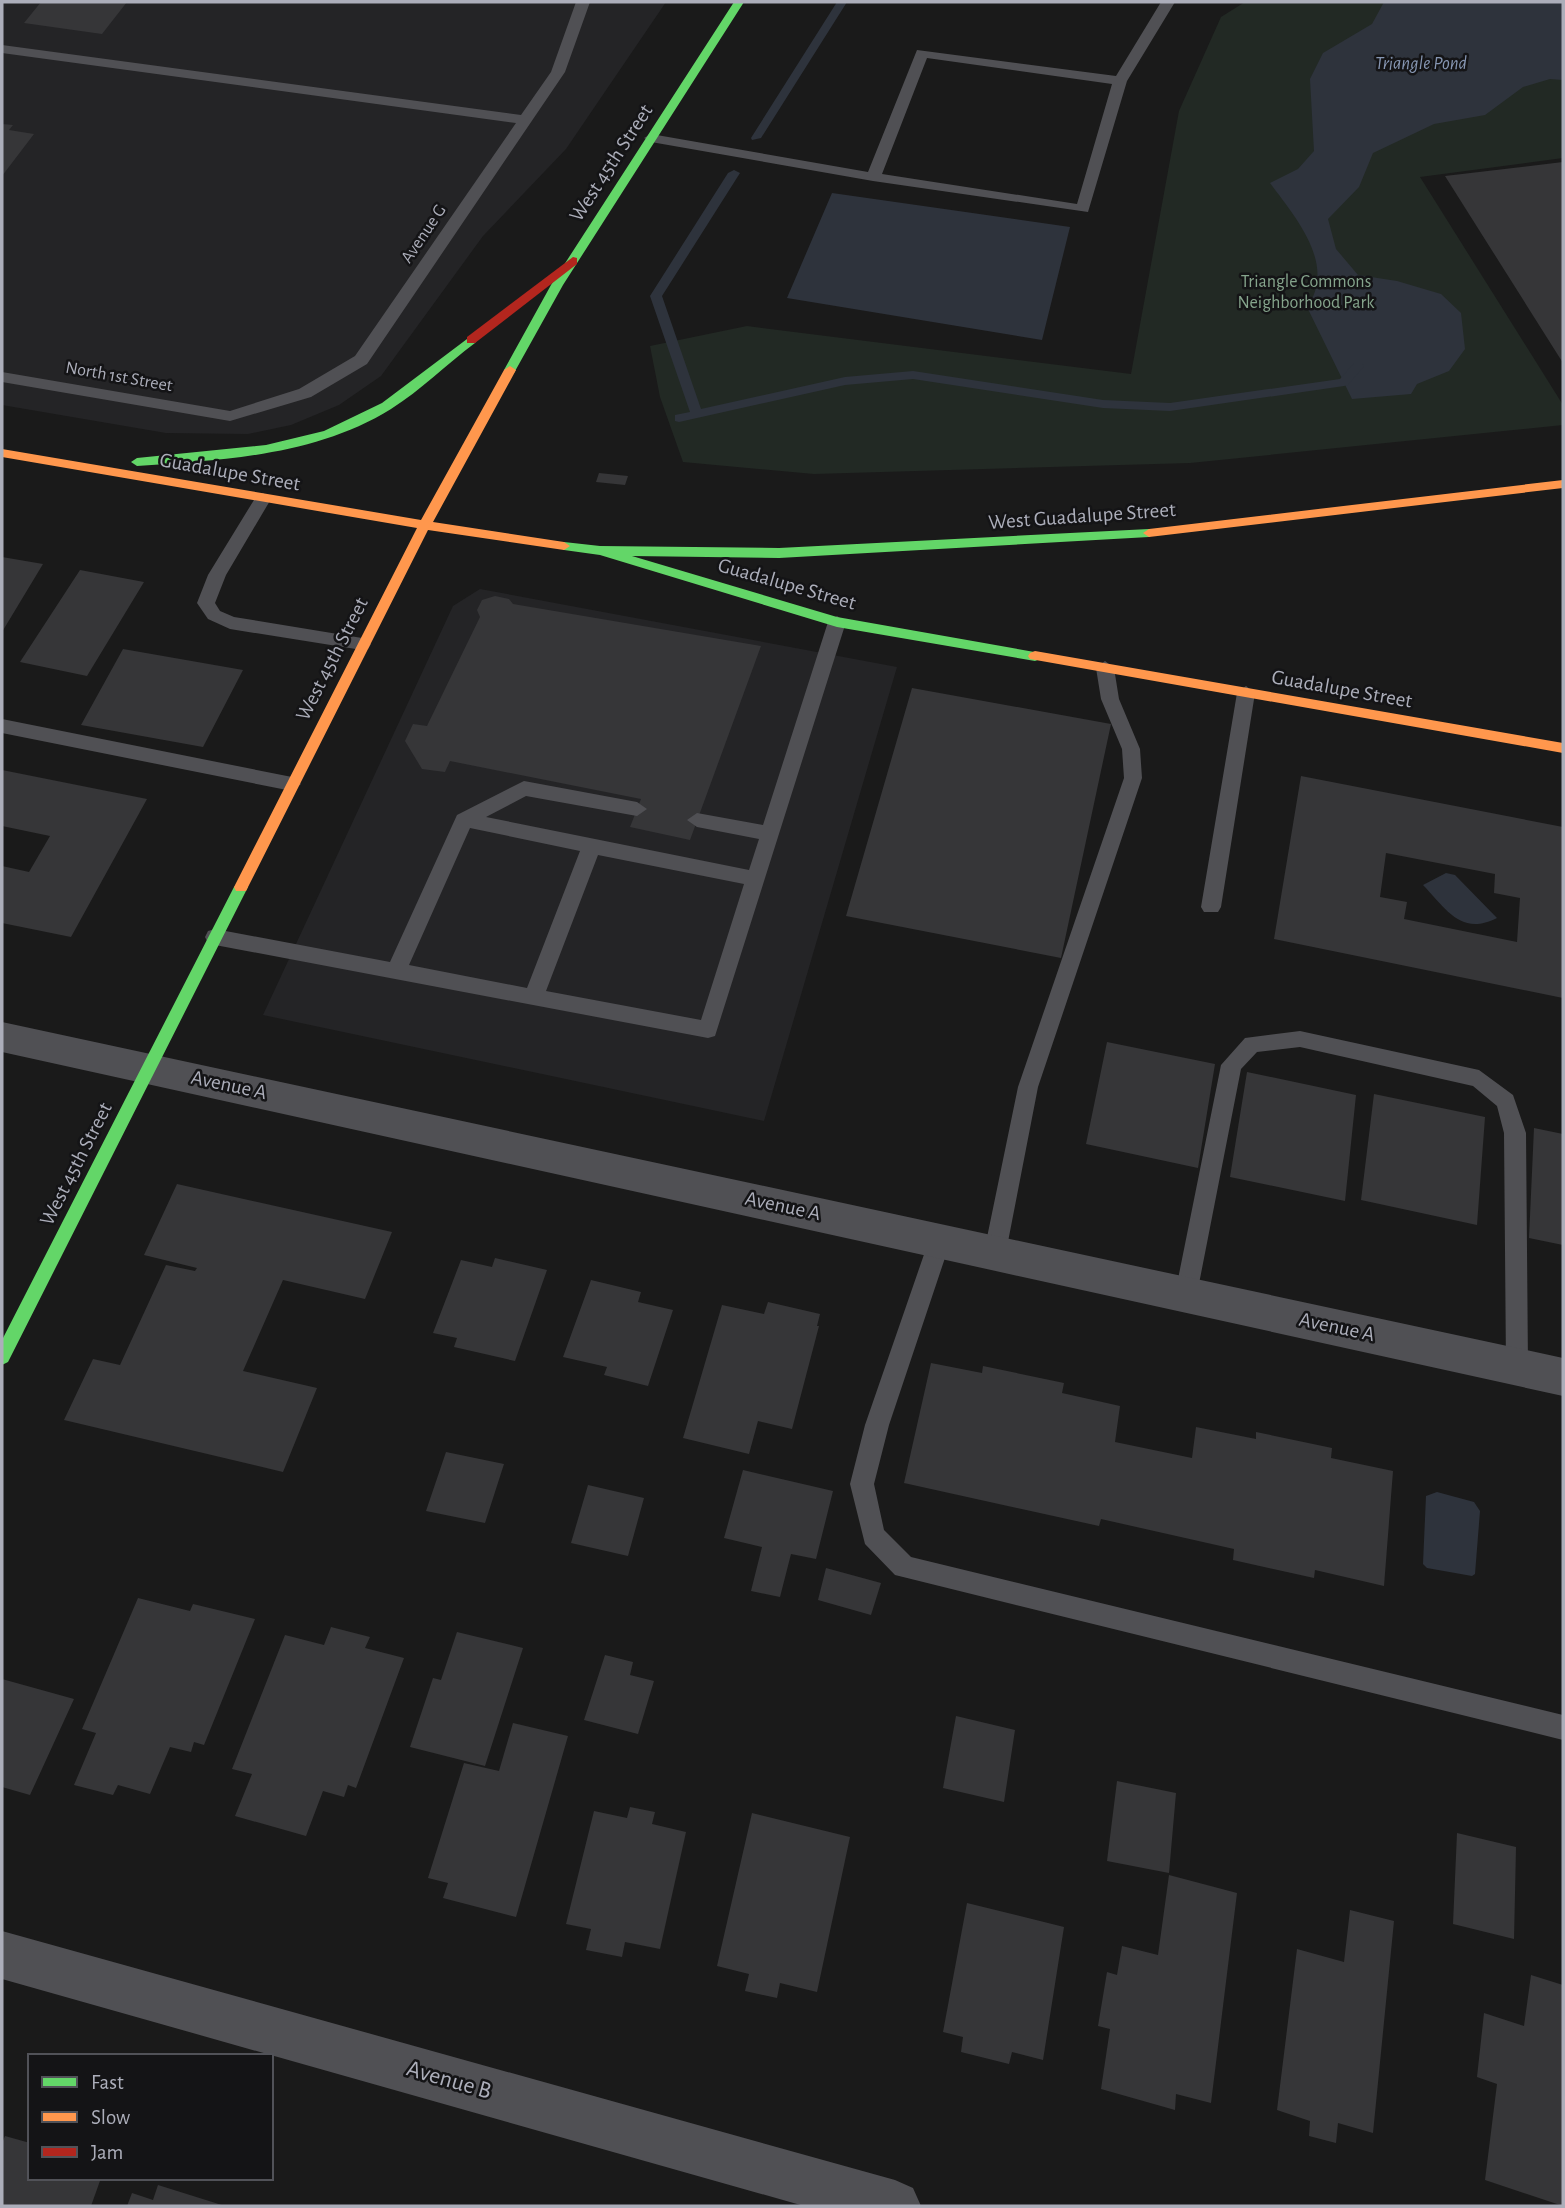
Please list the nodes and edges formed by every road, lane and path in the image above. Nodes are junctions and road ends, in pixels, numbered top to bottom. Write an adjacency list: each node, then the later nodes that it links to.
1 (583, 2): 6 (lane, Avenue G)
2 (739, 2): 7 (main road, West 45th Street)
3 (1168, 2): 5 (lane)
4 (2, 48): 6 (lane)
5 (1120, 81): 8 (lane); 8 (lane)
6 (526, 120): 11 (lane, Avenue G)
7 (651, 138): 8 (lane); 9 (main road, West 45th Street)
8 (873, 177)
9 (573, 261): 13 (main road); 16 (main road, West 45th Street)
10 (2, 377): 11 (lane, North 1st Street)
11 (230, 416)
12 (2, 453): 13 (main road, Guadalupe Street)
13 (75, 466): 15 (main road, Guadalupe Street)
14 (1563, 484): 17 (main road, West Guadalupe Street)
15 (263, 499): 16 (main road, Guadalupe Street); 19 (lane)
16 (424, 526): 17 (main road, Guadalupe Street); 19 (main road, West 45th Street)
17 (600, 551): 18 (main road, Guadalupe Street)
18 (838, 622): 20 (main road, Guadalupe Street); 28 (lane)
19 (362, 644): 24 (main road, West 45th Street)
20 (1105, 668): 21 (main road, Guadalupe Street); 38 (lane)
21 (1246, 693): 23 (main road, Guadalupe Street); 31 (lane)
22 (2, 726): 24 (lane)
23 (1563, 748)
24 (292, 784): 32 (main road, West 45th Street)
25 (637, 809): 26 (lane)
26 (464, 820): 29 (lane); 33 (lane)
27 (697, 820): 28 (lane)
28 (770, 834): 30 (lane)
29 (592, 846): 30 (lane); 34 (lane)
30 (756, 879): 34 (lane)
31 (1211, 907)
32 (215, 937): 33 (lane); 36 (main road, West 45th Street)
33 (396, 971): 34 (lane)
34 (534, 998)
35 (2, 1037): 36 (street, Avenue A)
36 (148, 1068): 37 (street, Avenue A); 40 (main road, West 45th Street)
37 (940, 1240): 38 (street, Avenue A); 43 (lane)
38 (995, 1252): 39 (street, Avenue A)
39 (1186, 1294): 41 (street, Avenue A); 41 (lane)
40 (2, 1357)
41 (1517, 1366): 42 (street, Avenue A)
42 (1563, 1377)
43 (1563, 1728)
44 (2, 1955): 45 (street, Avenue B)
45 (895, 2206)

